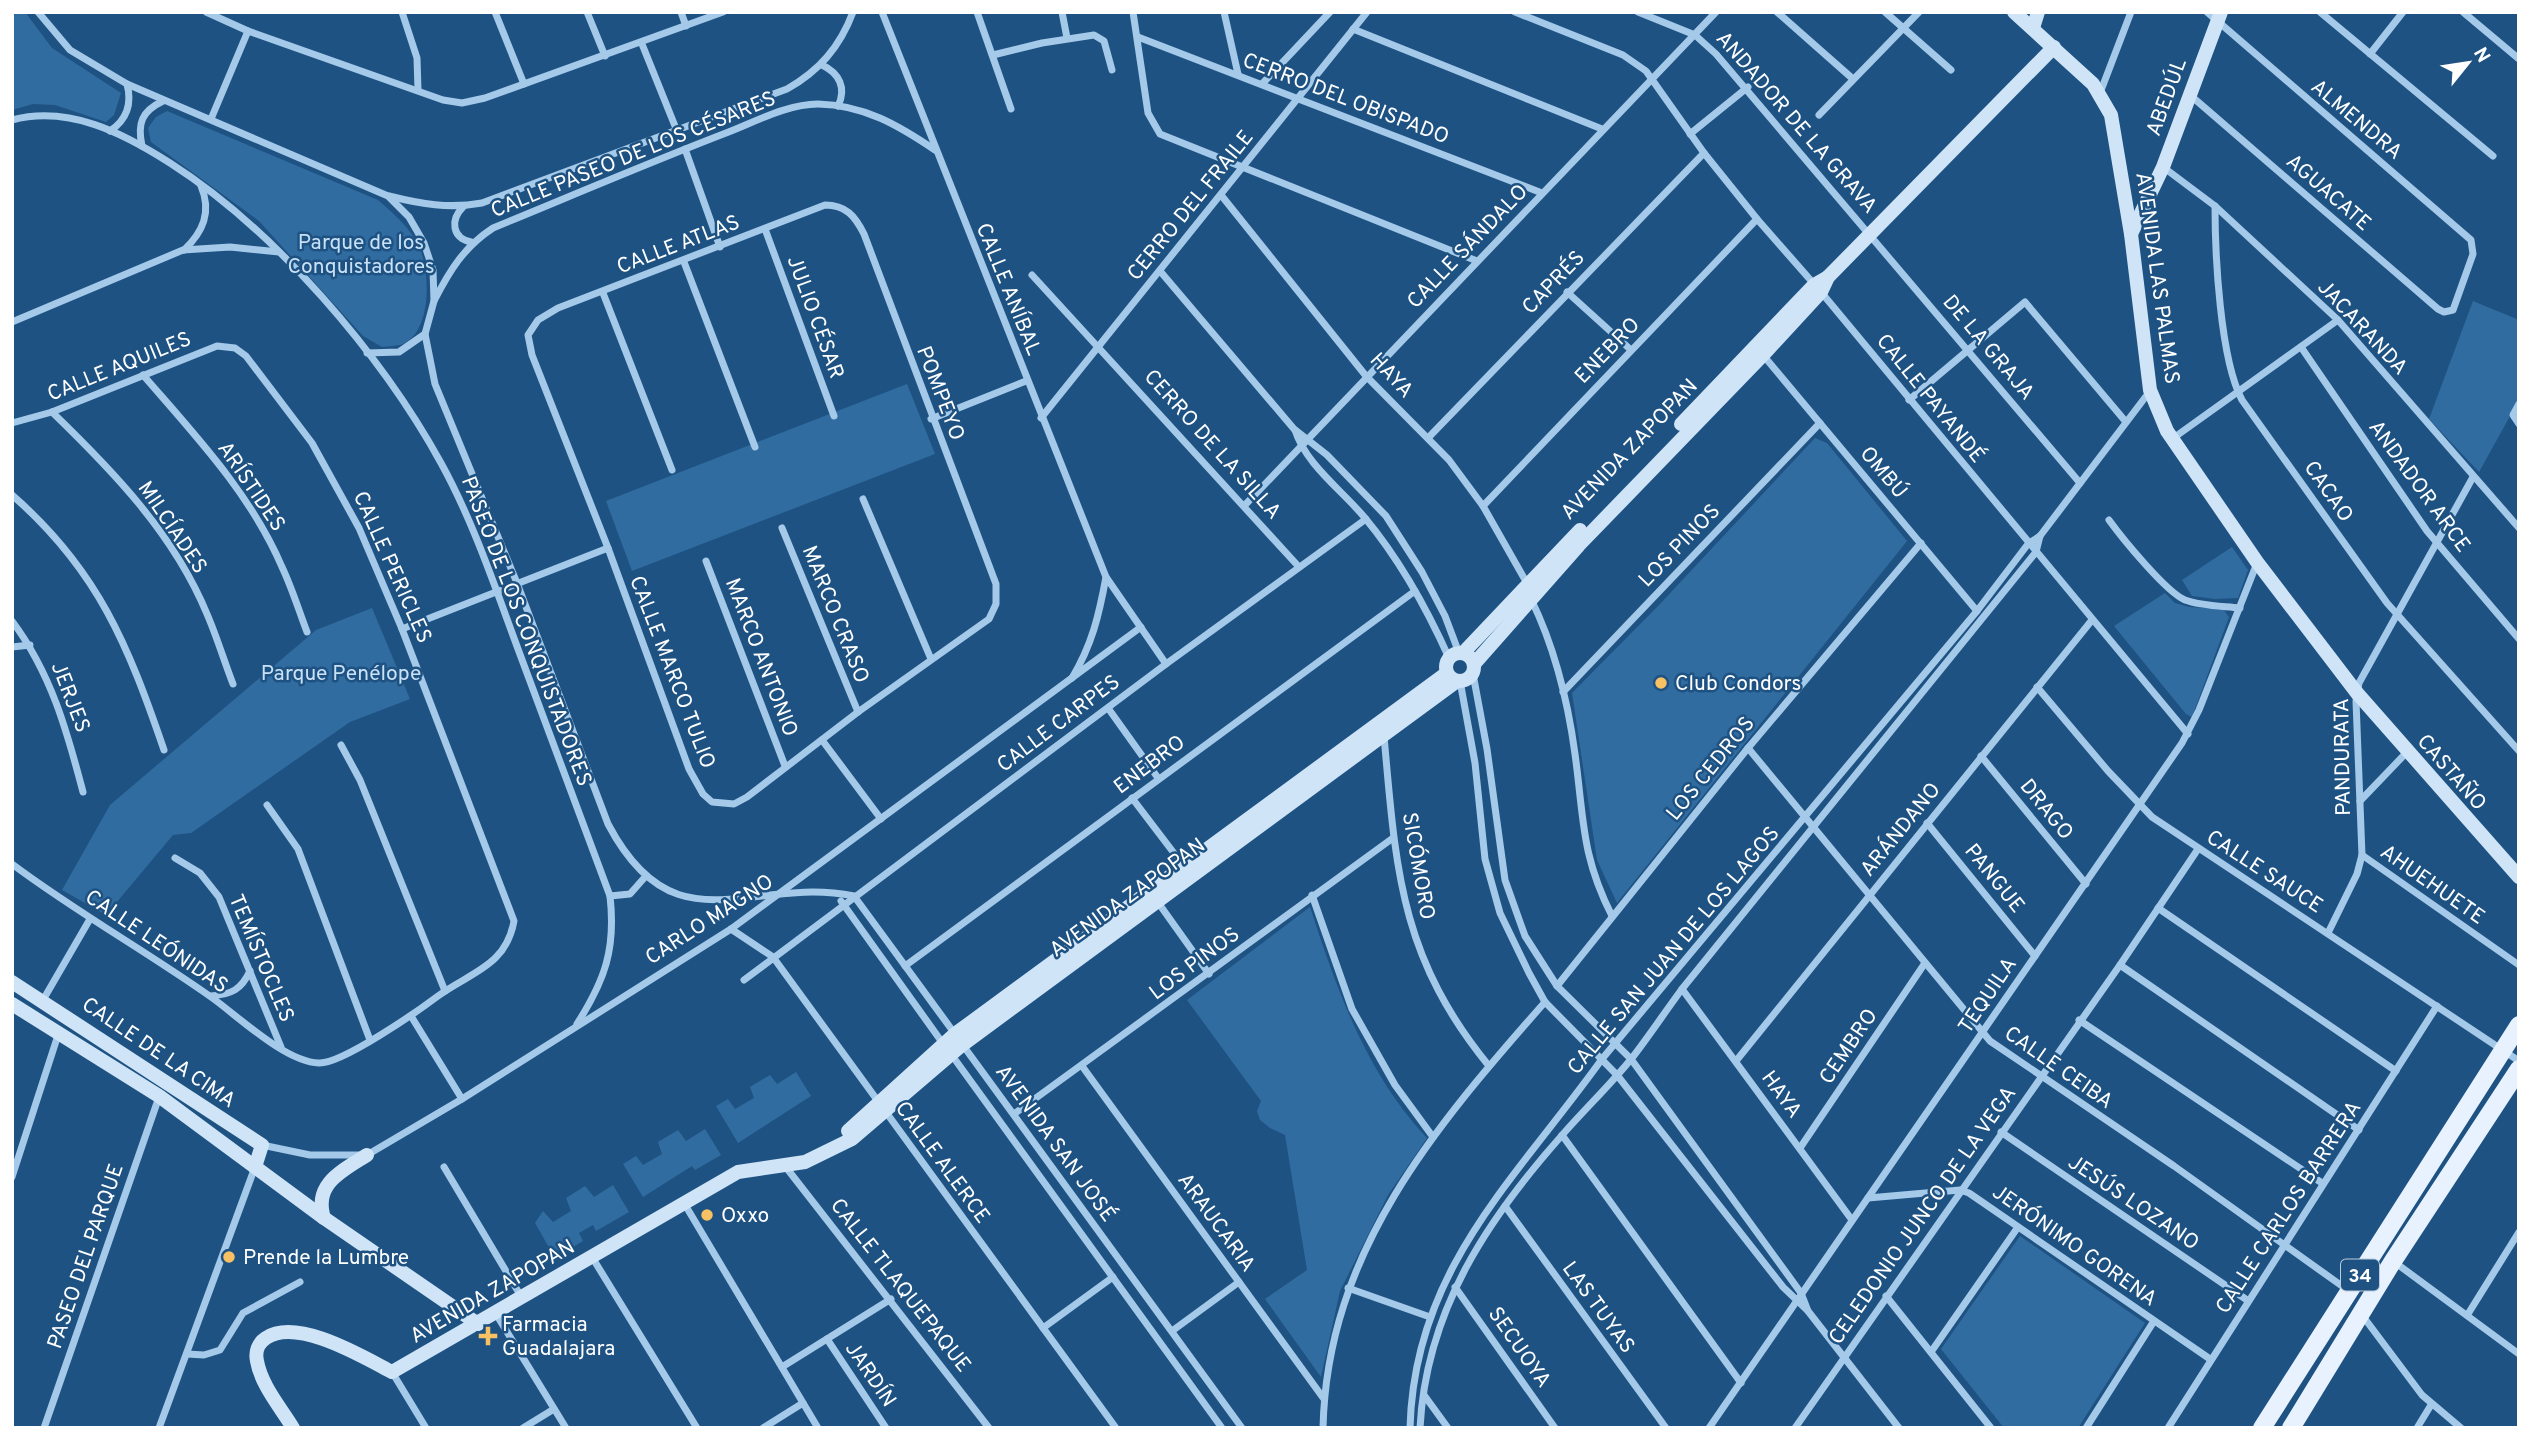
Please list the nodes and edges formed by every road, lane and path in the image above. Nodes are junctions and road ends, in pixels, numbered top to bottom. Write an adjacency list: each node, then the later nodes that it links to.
1 (38, 12): 49 (street, PASEO DE LOS CONQUISTADORES)
2 (206, 12): 33 (street)
3 (402, 12): 53 (street)
4 (495, 12): 50 (street)
5 (587, 12): 41 (street)
6 (681, 12): 29 (street)
7 (723, 12): 29 (street)
8 (853, 12): 43 (street, CALLE PASEO DE LOS CÉSARES)
9 (882, 12): 69 (street, CALLE ANÍBAL)
10 (976, 12): 40 (street)
11 (1062, 12): 36 (street)
12 (1133, 12): 35 (street)
13 (1224, 12): 46 (street)
14 (1330, 12): 51 (street)
15 (1367, 12): 32 (street, CERRO DEL FRAILE)
16 (1515, 12): 48 (street, CALLE PAYANDÉ)
17 (1638, 12): 34 (street)
18 (1716, 12): 34 (street, CALLE SÁNDALO)
19 (1777, 12): 47 (street)
20 (1885, 12): 30 (street)
21 (1919, 12): 30 (street)
22 (2014, 12): 31 (street, AVENIDA LAS PALMAS)
23 (2038, 12): 31 (street)
24 (2131, 12): 54 (street)
25 (2320, 12): 39 (street)
26 (2403, 12): 39 (street)
27 (2463, 12): 42 (street)
28 (2215, 15): 55 (street, ABEDÚL); 97 (street, ALMENDRA)
29 (686, 26): 37 (street)
30 (1904, 28): 45 (street); 47 (street)
31 (2033, 28): 38 (street, AVENIDA LAS PALMAS)
32 (1353, 29): 56 (street, CERRO DEL FRAILE); 63 (street)
33 (248, 31): 53 (street); 61 (street)
34 (1695, 35): 48 (street, CALLE SÁNDALO); 52 (street, ANDADOR DE LA GRAVA)
35 (1138, 37): 46 (street, CERRO DEL OBISPADO); 73 (street)
36 (1067, 38): 40 (street); 44 (street)
37 (642, 44): 41 (street); 65 (street)
38 (2054, 47): 54 (street, AVENIDA LAS PALMAS); 83 (street, AVENIDA ZAPOPAN)
39 (2371, 54): 71 (street)
40 (993, 55): 59 (street)
41 (605, 56): 50 (street)
42 (2519, 59)
43 (822, 65): 58 (street); 65 (street, CALLE PASEO DE LOS CÉSARES)
44 (1112, 70)
45 (1951, 70)
46 (1238, 75): 51 (street, CERRO DEL OBISPADO)
47 (1853, 79): 60 (street)
48 (1652, 80): 63 (street, CALLE SÁNDALO); 66 (street, CALLE PAYANDÉ)
49 (127, 83): 57 (street, PASEO DE LOS CONQUISTADORES); 64 (street)
50 (524, 84): 53 (street)
51 (1262, 84): 56 (street, CERRO DEL OBISPADO)
52 (1748, 87): 66 (street); 83 (street, ANDADOR DE LA GRAVA)
53 (418, 90)
54 (2100, 93): 84 (street, AVENIDA LAS PALMAS)
55 (2189, 94): 72 (street, ABEDÚL); 97 (street, AGUACATE)
56 (1298, 98): 73 (street, CERRO DEL FRAILE); 75 (street, CERRO DEL OBISPADO)
57 (163, 102): 61 (street, PASEO DE LOS CONQUISTADORES); 67 (street)
58 (838, 106): 68 (street, CALLE PASEO DE LOS CÉSARES); 69 (street, CALLE PASEO DE LOS CÉSARES)
59 (1012, 109)
60 (1819, 115)
61 (211, 119): 77 (street, PASEO DE LOS CONQUISTADORES)
62 (12, 120): 64 (street, PASEO DE LOS CONQUISTADORES)
63 (1602, 129): 75 (street, CALLE SÁNDALO)
64 (110, 131): 67 (street, PASEO DE LOS CONQUISTADORES)
65 (677, 131): 79 (street, CALLE PASEO DE LOS CÉSARES)
66 (1690, 134): 70 (street, CALLE PAYANDÉ)
67 (142, 146): 74 (street, PASEO DE LOS CONQUISTADORES)
68 (685, 149): 85 (street, CALLE PASEO DE LOS CÉSARES); 86 (street)
69 (935, 150): 111 (street, CALLE ANÍBAL)
70 (1704, 153): 81 (street, CALLE PAYANDÉ); 94 (street, CAPRÉS)
71 (2493, 156)
72 (2163, 167): 78 (street, JACARANDA); 84 (street, ABEDÚL)
73 (1242, 169): 76 (street, CERRO DEL FRAILE); 89 (street)
74 (200, 182): 87 (street); 88 (street, PASEO DE LOS CONQUISTADORES)
75 (1542, 193): 89 (street, CALLE SÁNDALO)
76 (1221, 195): 91 (street, CERRO DEL FRAILE); 110 (street, HAYA)
77 (388, 196): 79 (street, CALLE PASEO DE LOS CÉSARES); 96 (street, PASEO DE LOS CONQUISTADORES)
78 (2215, 206): 98 (street, JACARANDA); 113 (street, CACAO)
79 (463, 207): 85 (street)
80 (843, 208): 82 (street, CALLE ATLAS); 119 (street, POMPEYO)
81 (1757, 219): 93 (street, CALLE PAYANDÉ); 106 (street, ENEBRO)
82 (765, 229): 86 (street, CALLE ATLAS); 117 (street, JULIO CÉSAR)
83 (1871, 233): 93 (street, AVENIDA ZAPOPAN); 104 (street, DE LA GRAJA)
84 (2132, 234): 112 (street, AVENIDA LAS PALMAS)
85 (471, 242): 96 (street, CALLE PASEO DE LOS CÉSARES)
86 (720, 247): 90 (street, CALLE ATLAS)
87 (183, 250): 88 (street); 99 (street)
88 (280, 252): 107 (street, PASEO DE LOS CONQUISTADORES)
89 (1476, 261): 110 (street, CALLE SÁNDALO)
90 (684, 262): 95 (street, CALLE ATLAS); 128 (street)
91 (1160, 271): 102 (street, CERRO DEL FRAILE); 124 (street)
92 (1032, 275): 102 (street, CERRO DE LA SILLA)
93 (1818, 288): 108 (street, AVENIDA ZAPOPAN); 114 (street, CALLE PAYANDÉ); 154 (street, AVENIDA ZAPOPAN)
94 (1567, 292): 106 (street); 126 (street, CAPRÉS)
95 (603, 293): 100 (street, CALLE ATLAS); 130 (street)
96 (434, 301): 101 (street, PASEO DE LOS CONQUISTADORES)
97 (2448, 312)
98 (2338, 320): 103 (street); 131 (street, JACARANDA)
99 (12, 322)
100 (531, 327): 145 (street, CALLE MARCO TULIO)
101 (425, 334): 107 (street); 151 (street, PASEO DE LOS CONQUISTADORES)
102 (1099, 345): 118 (street, CERRO DEL FRAILE); 135 (street, CERRO DE LA SILLA)
103 (2301, 347): 113 (street); 143 (street, ANDADOR ARCE)
104 (1968, 349): 114 (street); 121 (street); 132 (street, DE LA GRAJA)
105 (239, 350): 109 (street, CALLE AQUILES); 162 (street, CALLE PERICLES)
106 (1630, 350): 136 (street, ENEBRO)
107 (367, 353): 152 (street, PASEO DE LOS CONQUISTADORES)
108 (1763, 355): 123 (street, OMBÚ); 154 (street, AVENIDA ZAPOPAN)
109 (143, 375): 116 (street, CALLE AQUILES); 163 (street, ARÍSTIDES)
110 (1366, 376): 125 (street, CALLE SÁNDALO); 126 (street, HAYA)
111 (1026, 382): 118 (street, CALLE ANÍBAL); 119 (street)
112 (2150, 390): 121 (street, CALLE SAN JUAN DE LOS LAGOS); 127 (street, AVENIDA LAS PALMAS)
113 (2238, 393): 127 (street); 158 (street, CACAO)
114 (1909, 400): 144 (street, CALLE PAYANDÉ)
115 (2519, 404): 120 (street)
116 (52, 412): 122 (street, CALLE AQUILES); 171 (street, MILCÍADES)
117 (834, 416)
118 (1041, 418): 150 (street, CALLE ANÍBAL)
119 (931, 419): 155 (street, POMPEYO)
120 (2516, 421)
121 (2126, 422): 132 (street, CALLE SAN JUAN DE LOS LAGOS)
122 (12, 423)
123 (1820, 424): 142 (street, OMBÚ); 173 (street, LOS PINOS)
124 (1294, 429): 125 (street); 129 (street)
125 (1309, 438): 129 (street, CALLE SÁNDALO); 169 (street)
126 (1428, 438): 136 (street, HAYA)
127 (2172, 439): 148 (street, AVENIDA LAS PALMAS)
128 (755, 447)
129 (1300, 447): 135 (street, CALLE SÁNDALO); 137 (street)
130 (672, 470)
131 (2473, 477): 140 (street, JACARANDA); 143 (street, PANDURATA)
132 (2080, 483): 141 (street, CALLE SAN JUAN DE LOS LAGOS)
133 (13, 496): 182 (street)
134 (863, 499): 167 (street)
135 (1245, 505): 149 (street, CERRO DE LA SILLA)
136 (1483, 506): 154 (street, HAYA)
137 (1366, 519): 149 (street, CALLE CARPES); 153 (street)
138 (2109, 520): 156 (street)
139 (782, 528): 176 (street, MARCO CRASO)
140 (2519, 528)
141 (2040, 536): 144 (street, CALLE SAN JUAN DE LOS LAGOS); 146 (street, CALLE SAN JUAN DE LOS LAGOS)
142 (1921, 543): 157 (street, OMBÚ); 181 (street, LOS CEDROS)
143 (2436, 543): 158 (street, PANDURATA); 164 (street, ANDADOR ARCE)
144 (2028, 544): 146 (street, CALLE PAYANDÉ); 157 (street, CALLE SAN JUAN DE LOS LAGOS)
145 (608, 548): 151 (street); 186 (street, CALLE MARCO TULIO)
146 (2036, 552): 159 (street, CALLE PAYANDÉ); 196 (street, CALLE SAN JUAN DE LOS LAGOS)
147 (706, 561): 186 (street, MARCO ANTONIO)
148 (2257, 562): 156 (street, TEQUILA); 174 (street, AVENIDA LAS PALMAS)
149 (1299, 567): 168 (street, CALLE CARPES)
150 (1106, 577): 161 (street, CALLE ANÍBAL); 170 (street)
151 (517, 583): 152 (street); 203 (street, PASEO DE LOS CONQUISTADORES)
152 (496, 590): 162 (street); 211 (street, PASEO DE LOS CONQUISTADORES)
153 (1415, 591): 169 (street); 187 (street, ENEBRO)
154 (1529, 592): 169 (street, AVENIDA ZAPOPAN); 173 (street, HAYA)
155 (998, 595): 167 (street, CALLE MARCO TULIO)
156 (2240, 608): 177 (street, TEQUILA)
157 (1977, 611): 193 (street, CALLE SAN JUAN DE LOS LAGOS)
158 (2398, 615): 174 (street, PANDURATA); 183 (street, CACAO)
159 (2092, 620): 172 (street, ARÁNDANO); 177 (street, CALLE PAYANDÉ)
160 (12, 621): 165 (street, JERJES)
161 (1141, 627): 168 (street, CALLE ANÍBAL); 170 (street, CARLO MAGNO)
162 (402, 629): 219 (street, CALLE PERICLES)
163 (307, 632)
164 (2519, 639)
165 (30, 645): 166 (street); 188 (street, JERJES)
166 (12, 647)
167 (931, 659): 176 (street, CALLE MARCO TULIO)
168 (1166, 664): 175 (street, CALLE CARPES)
169 (1460, 667): 178 (street, AVENIDA ZAPOPAN); 202 (street, AVENIDA ZAPOPAN); 230 (street); 235 (street)
170 (1069, 681): 194 (street, CARLO MAGNO)
171 (233, 684)
172 (2037, 687): 185 (street, ARÁNDANO); 192 (street, CALLE SAUCE)
173 (1563, 692): 215 (street, HAYA)
174 (2357, 693): 184 (street, CASTAÑO); 190 (street, PANDURATA)
175 (1108, 708): 187 (street); 210 (street, CALLE CARPES)
176 (858, 712): 179 (street, CALLE MARCO TULIO)
177 (2188, 734): 192 (street, TEQUILA)
178 (1384, 735): 197 (street, SICÓMORO); 212 (street, AVENIDA ZAPOPAN)
179 (822, 740): 186 (street, CALLE MARCO TULIO); 194 (street)
180 (341, 745): 232 (street)
181 (1748, 748): 193 (street, CALLE CEIBA); 215 (street, LOS CEDROS)
182 (164, 750)
183 (2519, 751)
184 (2407, 752): 190 (street); 204 (street, CASTAÑO)
185 (1982, 756): 195 (street, ARÁNDANO); 205 (street, DRAGO)
186 (785, 766)
187 (1158, 778): 189 (street, ENEBRO)
188 (83, 792)
189 (1132, 798): 202 (street); 225 (street, ENEBRO)
190 (2360, 801): 199 (street, PANDURATA)
191 (267, 805): 244 (street)
192 (2140, 805): 198 (street, CALLE SAUCE); 205 (street, TEQUILA)
193 (1805, 817): 196 (street, CALLE CEIBA); 246 (street, CALLE SAN JUAN DE LOS LAGOS)
194 (881, 819): 206 (street, CARLO MAGNO)
195 (1927, 823): 208 (street, ARÁNDANO); 220 (street, PANGUE)
196 (1813, 825): 208 (street, CALLE CEIBA); 231 (street, CALLE SAN JUAN DE LOS LAGOS)
197 (1393, 838): 209 (street, LOS PINOS); 254 (street, SICÓMORO)
198 (2198, 849): 214 (street, CELEDONIO JUNCO DE LA VEGA); 218 (street, CALLE SAUCE)
199 (2362, 855): 218 (street, PANDURATA); 224 (street, AHUEHUETE)
200 (175, 858): 226 (street, TEMÍSTOCLES)
201 (12, 864): 216 (street, CALLE LEÓNIDAS)
202 (1183, 865): 245 (street, AVENIDA ZAPOPAN)
203 (645, 877): 206 (street, PASEO DE LOS CONQUISTADORES); 211 (street)
204 (2519, 877)
205 (2086, 884): 220 (street, TEQUILA)
206 (784, 891): 207 (street); 217 (street, CARLO MAGNO)
207 (835, 892): 210 (street); 213 (street, AVENIDA SAN JOSÉ)
208 (1869, 894): 222 (street, CALLE CEIBA); 251 (street, ARÁNDANO)
209 (1312, 895): 227 (street, LOS PINOS); 266 (street)
210 (854, 896): 213 (street, CALLE CARPES); 225 (street, AVENIDA SAN JOSÉ)
211 (610, 897): 240 (street, PASEO DE LOS CONQUISTADORES)
212 (1157, 901): 227 (street); 245 (street, AVENIDA ZAPOPAN)
213 (843, 904): 221 (street, CALLE CARPES); 245 (street, AVENIDA SAN JOSÉ)
214 (2158, 908): 223 (street, CELEDONIO JUNCO DE LA VEGA); 256 (street)
215 (1612, 916): 230 (street, LOS CEDROS)
216 (90, 919): 233 (street, CALLE LEÓNIDAS); 234 (street)
217 (730, 929): 221 (street, CALLE ALERCE); 240 (street, CARLO MAGNO)
218 (2329, 933): 237 (street, CALLE SAUCE)
219 (511, 937): 232 (street, CALLE LEÓNIDAS)
220 (2035, 956): 243 (street, TEQUILA)
221 (773, 957): 228 (street, CALLE CARPES); 261 (street, CALLE ALERCE)
222 (1925, 963): 243 (street, CALLE CEIBA); 268 (street, CEMBRO)
223 (2120, 965): 239 (street, CELEDONIO JUNCO DE LA VEGA); 263 (street)
224 (2519, 965)
225 (905, 966): 245 (street, AVENIDA SAN JOSÉ)
226 (250, 971): 233 (street); 247 (street, TEMÍSTOCLES)
227 (1209, 974): 253 (street, LOS PINOS)
228 (744, 980)
229 (12, 982): 234 (street, CALLE DE LA CIMA)
230 (1557, 986): 246 (street)
231 (1682, 989): 250 (street, CALLE SAN JUAN DE LOS LAGOS); 251 (street, HAYA)
232 (445, 991): 238 (street, CALLE LEÓNIDAS)
233 (210, 996): 247 (street, CALLE LEÓNIDAS)
234 (43, 1000): 267 (street, CALLE DE LA CIMA)
235 (1545, 1002): 249 (street); 254 (street)
236 (12, 1004): 242 (street, CALLE DE LA CIMA)
237 (2437, 1006): 248 (street, CALLE SAUCE); 256 (street, CALLE CARLOS BARRERA)
238 (411, 1016): 244 (street, CALLE LEÓNIDAS); 260 (street)
239 (2079, 1020): 258 (street, CELEDONIO JUNCO DE LA VEGA); 274 (street)
240 (577, 1024): 260 (street, CARLO MAGNO)
241 (2519, 1025): 248 (main road, 34)
242 (59, 1032): 259 (street, CALLE DE LA CIMA); 273 (street)
243 (1982, 1034): 258 (street, CALLE CEIBA); 276 (street, TEQUILA)
244 (370, 1040): 247 (street, CALLE LEÓNIDAS)
245 (953, 1044): 261 (street, AVENIDA ZAPOPAN); 262 (street, AVENIDA SAN JOSÉ); 286 (street, AVENIDA SAN JOSÉ)
246 (1617, 1044): 249 (street, CALLE SAN JUAN DE LOS LAGOS); 250 (street)
247 (281, 1048)
248 (2504, 1049): 252 (street, CALLE SAUCE); 291 (main road, 34)
249 (1602, 1059): 257 (street); 302 (street, CALLE SAN JUAN DE LOS LAGOS)
250 (1631, 1059): 257 (street, CALLE SAN JUAN DE LOS LAGOS); 292 (street)
251 (1736, 1061): 268 (street, HAYA)
252 (2519, 1061)
253 (1082, 1066): 262 (street, LOS PINOS); 288 (street, ARAUCARIA)
254 (1489, 1066): 266 (street)
255 (2519, 1069): 285 (main road, 34)
256 (2396, 1071): 263 (street, CALLE CARLOS BARRERA)
257 (1617, 1075): 265 (street, CALLE SAN JUAN DE LOS LAGOS); 297 (street)
258 (2040, 1077): 264 (street, CELEDONIO JUNCO DE LA VEGA); 283 (street, CALLE CEIBA)
259 (159, 1096): 271 (street, CALLE DE LA CIMA); 324 (street, PASEO DEL PARQUE)
260 (462, 1099): 269 (street, CARLO MAGNO)
261 (882, 1107): 270 (street, AVENIDA ZAPOPAN); 305 (street, CALLE ALERCE)
262 (1014, 1114): 306 (street, AVENIDA SAN JOSÉ)
263 (2359, 1130): 274 (street, CALLE CARLOS BARRERA)
264 (2001, 1132): 275 (street, CELEDONIO JUNCO DE LA VEGA); 296 (street, JESÚS LOZANO)
265 (1562, 1135): 278 (street, CALLE SAN JUAN DE LOS LAGOS); 315 (street)
266 (1433, 1137): 290 (street)
267 (262, 1145): 269 (street); 271 (street)
268 (1800, 1148): 280 (street, HAYA)
269 (367, 1155): 279 (street)
270 (785, 1165): 277 (street, AVENIDA ZAPOPAN); 295 (street, CALLE TLAQUEPAQUE)
271 (255, 1167): 279 (street, CALLE DE LA CIMA); 309 (street)
272 (444, 1167): 294 (street)
273 (12, 1177)
274 (2322, 1183): 283 (street, CALLE CARLOS BARRERA)
275 (1960, 1190): 276 (street, JERÓNIMO GORENA); 281 (street, JERÓNIMO GORENA); 293 (street, CELEDONIO JUNCO DE LA VEGA)
276 (1868, 1198): 280 (street, TEQUILA)
277 (683, 1202): 284 (street, AVENIDA ZAPOPAN); 313 (street)
278 (1505, 1206): 289 (street, CALLE SAN JUAN DE LOS LAGOS); 343 (street, LAS TUYAS)
279 (324, 1218): 304 (street, CALLE DE LA CIMA)
280 (1852, 1220): 292 (street, TEQUILA)
281 (2018, 1227): 303 (street, JERÓNIMO GORENA); 308 (street)
282 (2519, 1232): 300 (street)
283 (2286, 1245): 291 (street, CALLE CEIBA); 296 (street, CALLE CARLOS BARRERA)
284 (592, 1257): 294 (street, AVENIDA ZAPOPAN); 330 (street)
285 (2393, 1261): 300 (street); 301 (main road, 34)
286 (1113, 1277): 305 (street); 322 (street, AVENIDA SAN JOSÉ)
287 (300, 1282): 309 (street)
288 (1239, 1283): 306 (street); 317 (street, ARAUCARIA)
289 (1455, 1287): 316 (street, CALLE SAN JUAN DE LOS LAGOS); 342 (street, SECUOYA)
290 (1348, 1288): 302 (street); 317 (street)
291 (2350, 1292): 349 (main road, 34)
292 (1801, 1293): 297 (street, TEQUILA); 298 (street)
293 (1886, 1296): 308 (street); 311 (street, CELEDONIO JUNCO DE LA VEGA)
294 (522, 1298): 299 (street, AVENIDA ZAPOPAN)
295 (891, 1300): 307 (street); 334 (street, CALLE TLAQUEPAQUE)
296 (2247, 1300): 312 (street, CALLE CARLOS BARRERA)
297 (1795, 1301): 298 (street); 315 (street, TEQUILA)
298 (1808, 1311): 311 (street)
299 (496, 1314): 304 (street, AVENIDA ZAPOPAN); 321 (street)
300 (2468, 1314): 310 (street)
301 (2362, 1315): 319 (street); 350 (main road, 34)
302 (1430, 1317): 339 (street, CALLE SAN JUAN DE LOS LAGOS)
303 (2154, 1321): 312 (street, JERÓNIMO GORENA); 347 (street)
304 (478, 1324): 314 (street, AVENIDA ZAPOPAN)
305 (1043, 1328): 335 (street, CALLE ALERCE)
306 (1172, 1331): 320 (street, AVENIDA SAN JOSÉ)
307 (827, 1339): 313 (street); 333 (street, JARDÍN)
308 (1931, 1352): 346 (street)
309 (187, 1354): 325 (street)
310 (2519, 1354)
311 (1843, 1357): 323 (street, CELEDONIO JUNCO DE LA VEGA); 345 (street)
312 (2210, 1359): 348 (street, CALLE CARLOS BARRERA)
313 (782, 1367): 318 (street)
314 (392, 1372): 326 (street); 327 (street)
315 (1741, 1383): 344 (street, TEQUILA)
316 (1424, 1395): 340 (street, CALLE SAN JUAN DE LOS LAGOS); 341 (street)
317 (1324, 1399): 338 (street)
318 (803, 1403): 331 (street); 332 (street)
319 (2431, 1405): 351 (street); 352 (street)
320 (1226, 1406): 322 (street); 337 (street, AVENIDA SAN JOSÉ)
321 (554, 1409): 328 (street); 329 (street)
322 (1214, 1417): 336 (street, AVENIDA SAN JOSÉ)
323 (1798, 1426)
324 (44, 1428)
325 (159, 1428)
326 (293, 1428)
327 (426, 1428)
328 (523, 1428)
329 (566, 1428)
330 (697, 1428)
331 (763, 1428)
332 (818, 1428)
333 (886, 1428)
334 (989, 1428)
335 (1116, 1428)
336 (1222, 1428)
337 (1242, 1428)
338 (1323, 1428)
339 (1410, 1428)
340 (1420, 1428)
341 (1448, 1428)
342 (1555, 1428)
343 (1666, 1428)
344 (1709, 1428)
345 (1899, 1428)
346 (1991, 1428)
347 (2086, 1428)
348 (2168, 1428)
349 (2262, 1428)
350 (2291, 1428)
351 (2417, 1428)
352 (2461, 1428)

